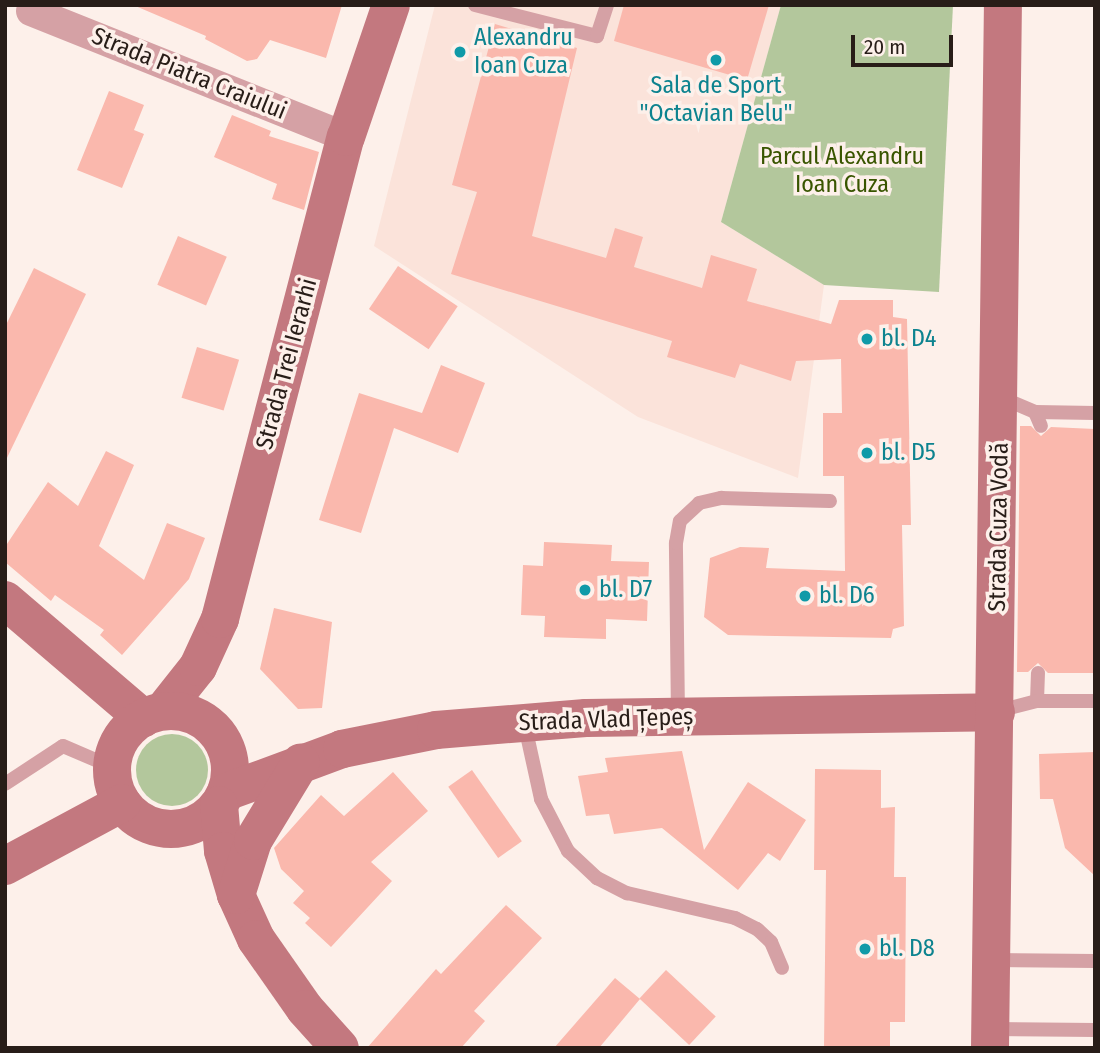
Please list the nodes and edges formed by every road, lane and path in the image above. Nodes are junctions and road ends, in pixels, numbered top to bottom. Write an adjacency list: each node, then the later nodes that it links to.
1 (391, 5): 6 (main road, Strada Trei Ierarhi)
2 (475, 5): 3 (lane)
3 (607, 5)
4 (1003, 5): 7 (main road, Strada Cuza Vodă)
5 (31, 10): 6 (street, Strada Piatra Craiului)
6 (346, 137): 16 (main road, Strada Trei Ierarhi)
7 (1018, 405): 8 (lane); 9 (lane); 15 (main road, Strada Cuza Vodă)
8 (1095, 413)
9 (1041, 426)
10 (830, 501): 17 (lane)
11 (5, 600): 16 (main road)
12 (1038, 673): 13 (lane)
13 (1037, 701): 14 (lane); 15 (lane)
14 (1095, 701)
15 (996, 712): 17 (main road, Strada Vlad Țepeș); 26 (main road, Strada Cuza Vodă)
16 (153, 715): 20 (main road); 22 (main road)
17 (678, 717): 18 (main road, Strada Vlad Țepeș)
18 (524, 721): 19 (main road, Strada Vlad Țepeș); 28 (lane)
19 (301, 762): 22 (main road, Strada Vlad Țepeș); 25 (main road)
20 (112, 767): 21 (lane); 23 (main road)
21 (5, 785)
22 (223, 799): 23 (main road); 25 (main road)
23 (122, 803): 24 (main road)
24 (5, 866)
25 (236, 895): 31 (main road)
26 (991, 960): 27 (lane); 30 (main road, Strada Cuza Vodă)
27 (1095, 961)
28 (782, 968)
29 (1095, 1030): 30 (lane)
30 (990, 1038)
31 (340, 1048)

